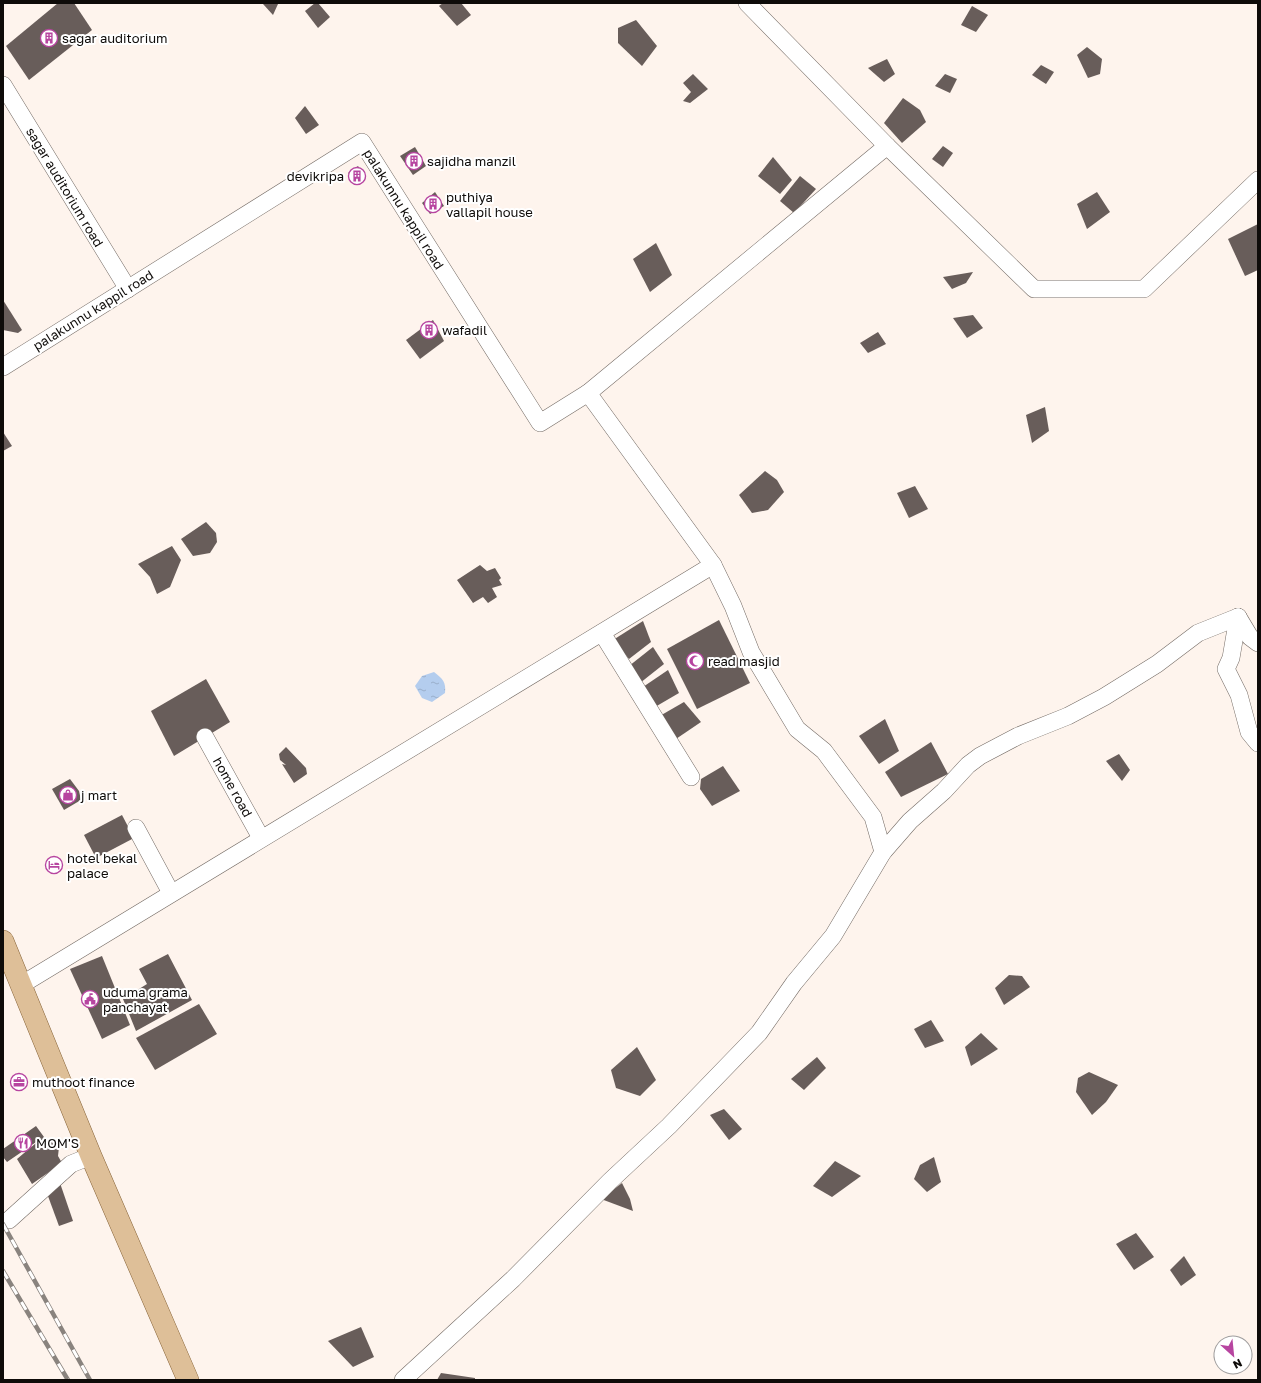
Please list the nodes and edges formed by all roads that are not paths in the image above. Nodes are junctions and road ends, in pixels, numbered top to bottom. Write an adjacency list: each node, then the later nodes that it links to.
1 (747, 3): 3 (street)
2 (3, 85): 5 (street, sagar auditorium road)
3 (887, 146): 4 (street); 7 (street)
4 (1258, 180)
5 (128, 289): 6 (street, palakunnu kappil road); 7 (street, palakunnu kappil road)
6 (3, 367)
7 (588, 392): 8 (street)
8 (713, 565): 10 (street); 17 (street)
9 (1238, 617): 11 (street); 13 (street); 17 (street)
10 (602, 633): 14 (street); 16 (street)
11 (1255, 638)
12 (205, 737): 16 (street, home road)
13 (1258, 743)
14 (691, 777)
15 (136, 828): 18 (street)
16 (261, 838): 18 (street)
17 (883, 852): 24 (street)
18 (171, 893): 20 (street)
19 (3, 941): 20 (main road)
20 (21, 985): 21 (main road)
21 (91, 1156): 22 (street); 23 (main road)
22 (9, 1220)
23 (188, 1380)
24 (403, 1380)

